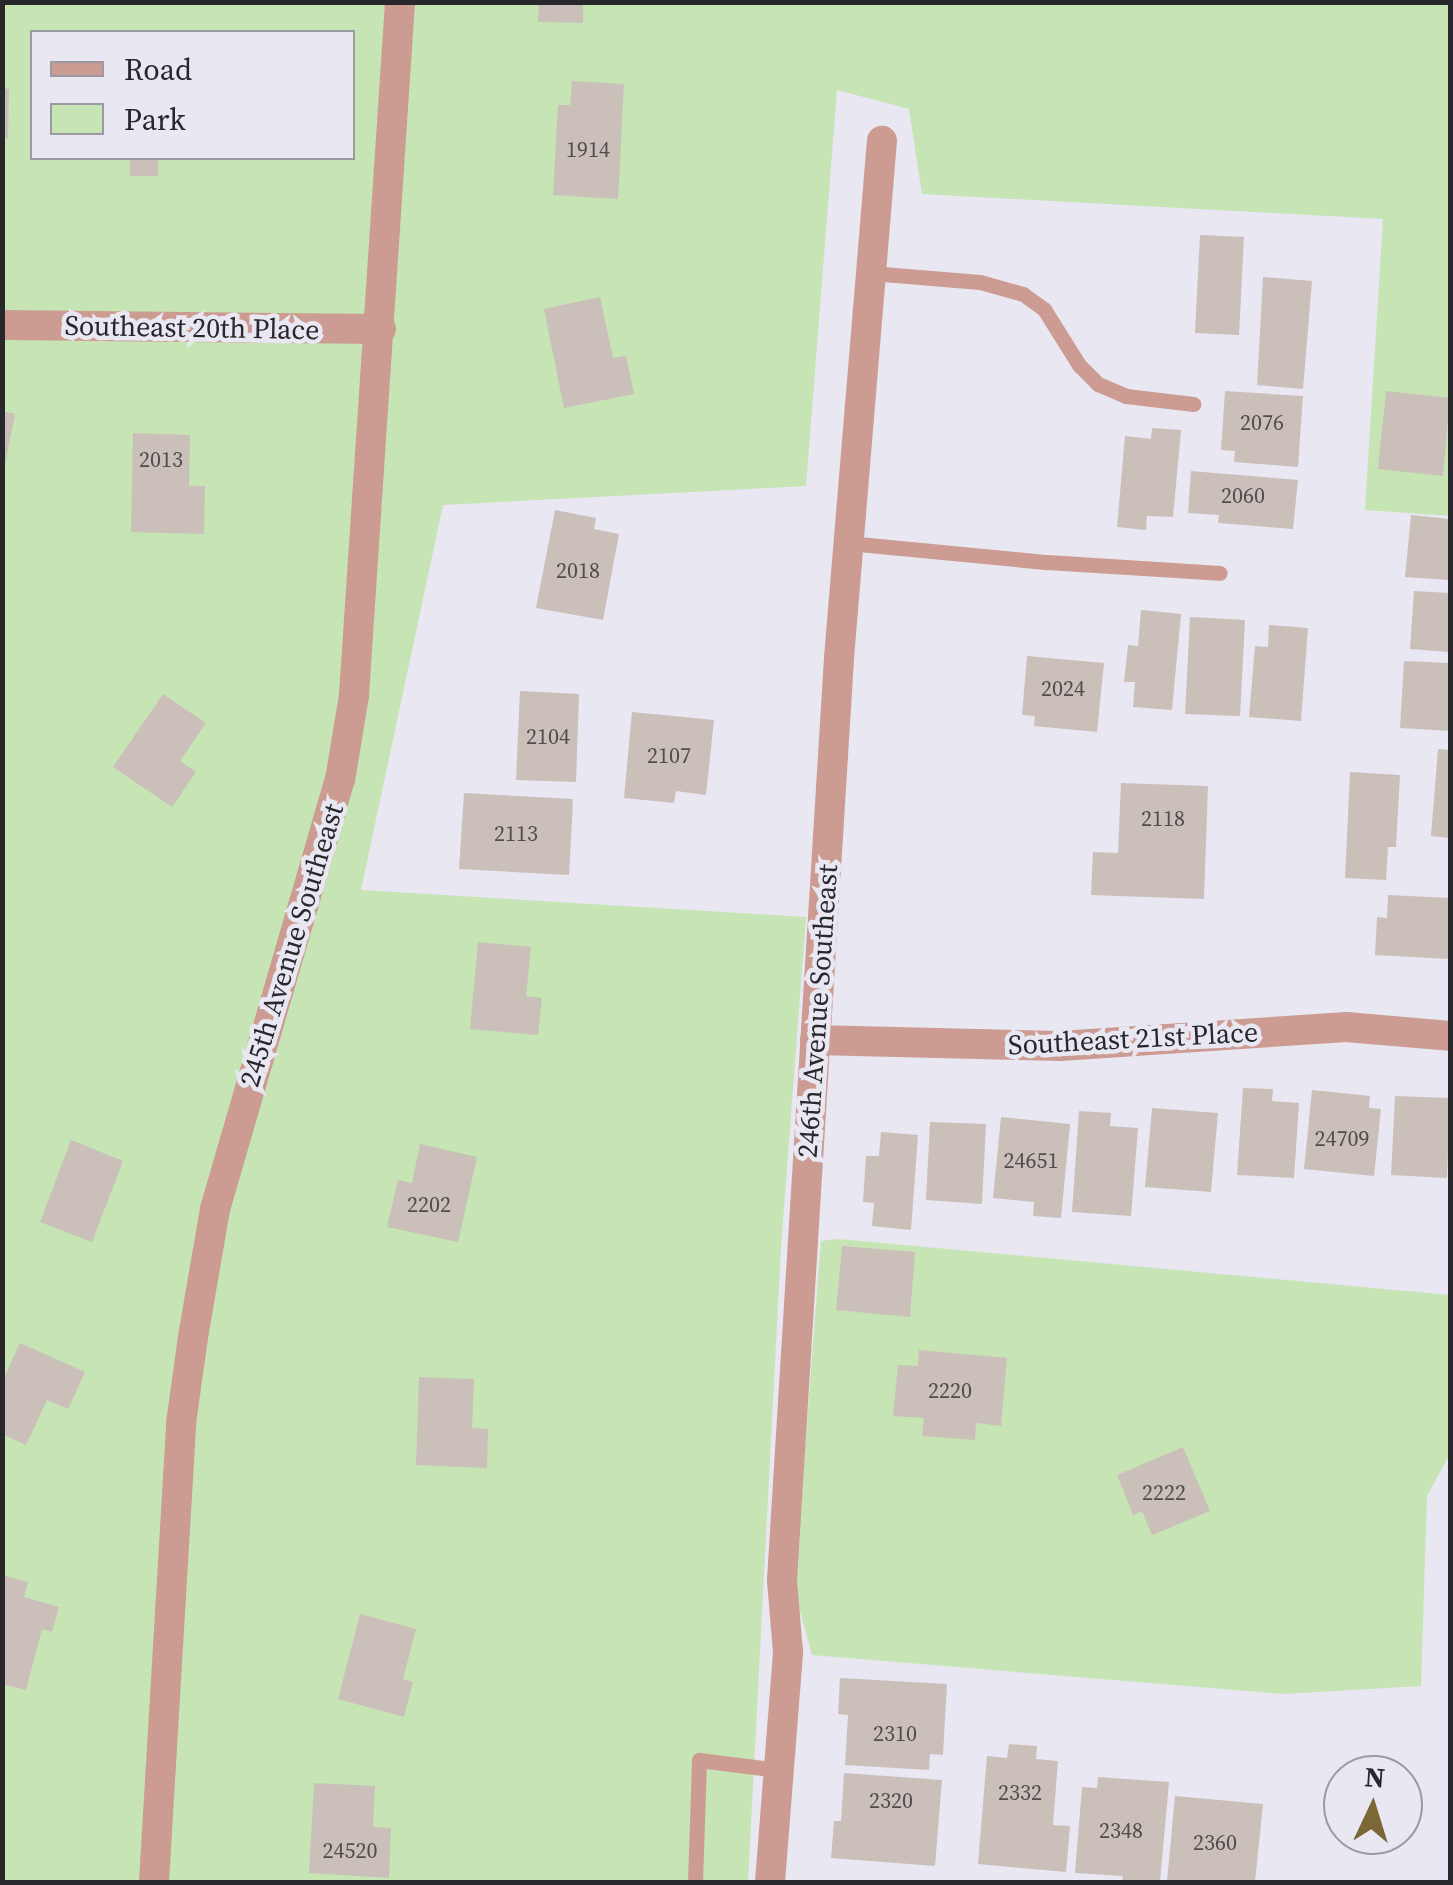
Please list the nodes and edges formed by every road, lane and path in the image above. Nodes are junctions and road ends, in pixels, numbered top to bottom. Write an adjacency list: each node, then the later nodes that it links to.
1 (400, 2): 5 (street, 245th Avenue Southeast)
2 (882, 141): 3 (street, 246th Avenue Southeast)
3 (871, 273): 6 (lane); 7 (street, 246th Avenue Southeast)
4 (2, 325): 5 (street, Southeast 20th Place)
5 (382, 329): 12 (street, 245th Avenue Southeast)
6 (1194, 404)
7 (848, 543): 8 (lane); 10 (street, 246th Avenue Southeast)
8 (1220, 573)
9 (1450, 1036): 10 (street, Southeast 21st Place)
10 (815, 1040): 11 (street, 246th Avenue Southeast)
11 (778, 1770): 13 (lane); 14 (street, 246th Avenue Southeast)
12 (154, 1882)
13 (695, 1882)
14 (770, 1882)

